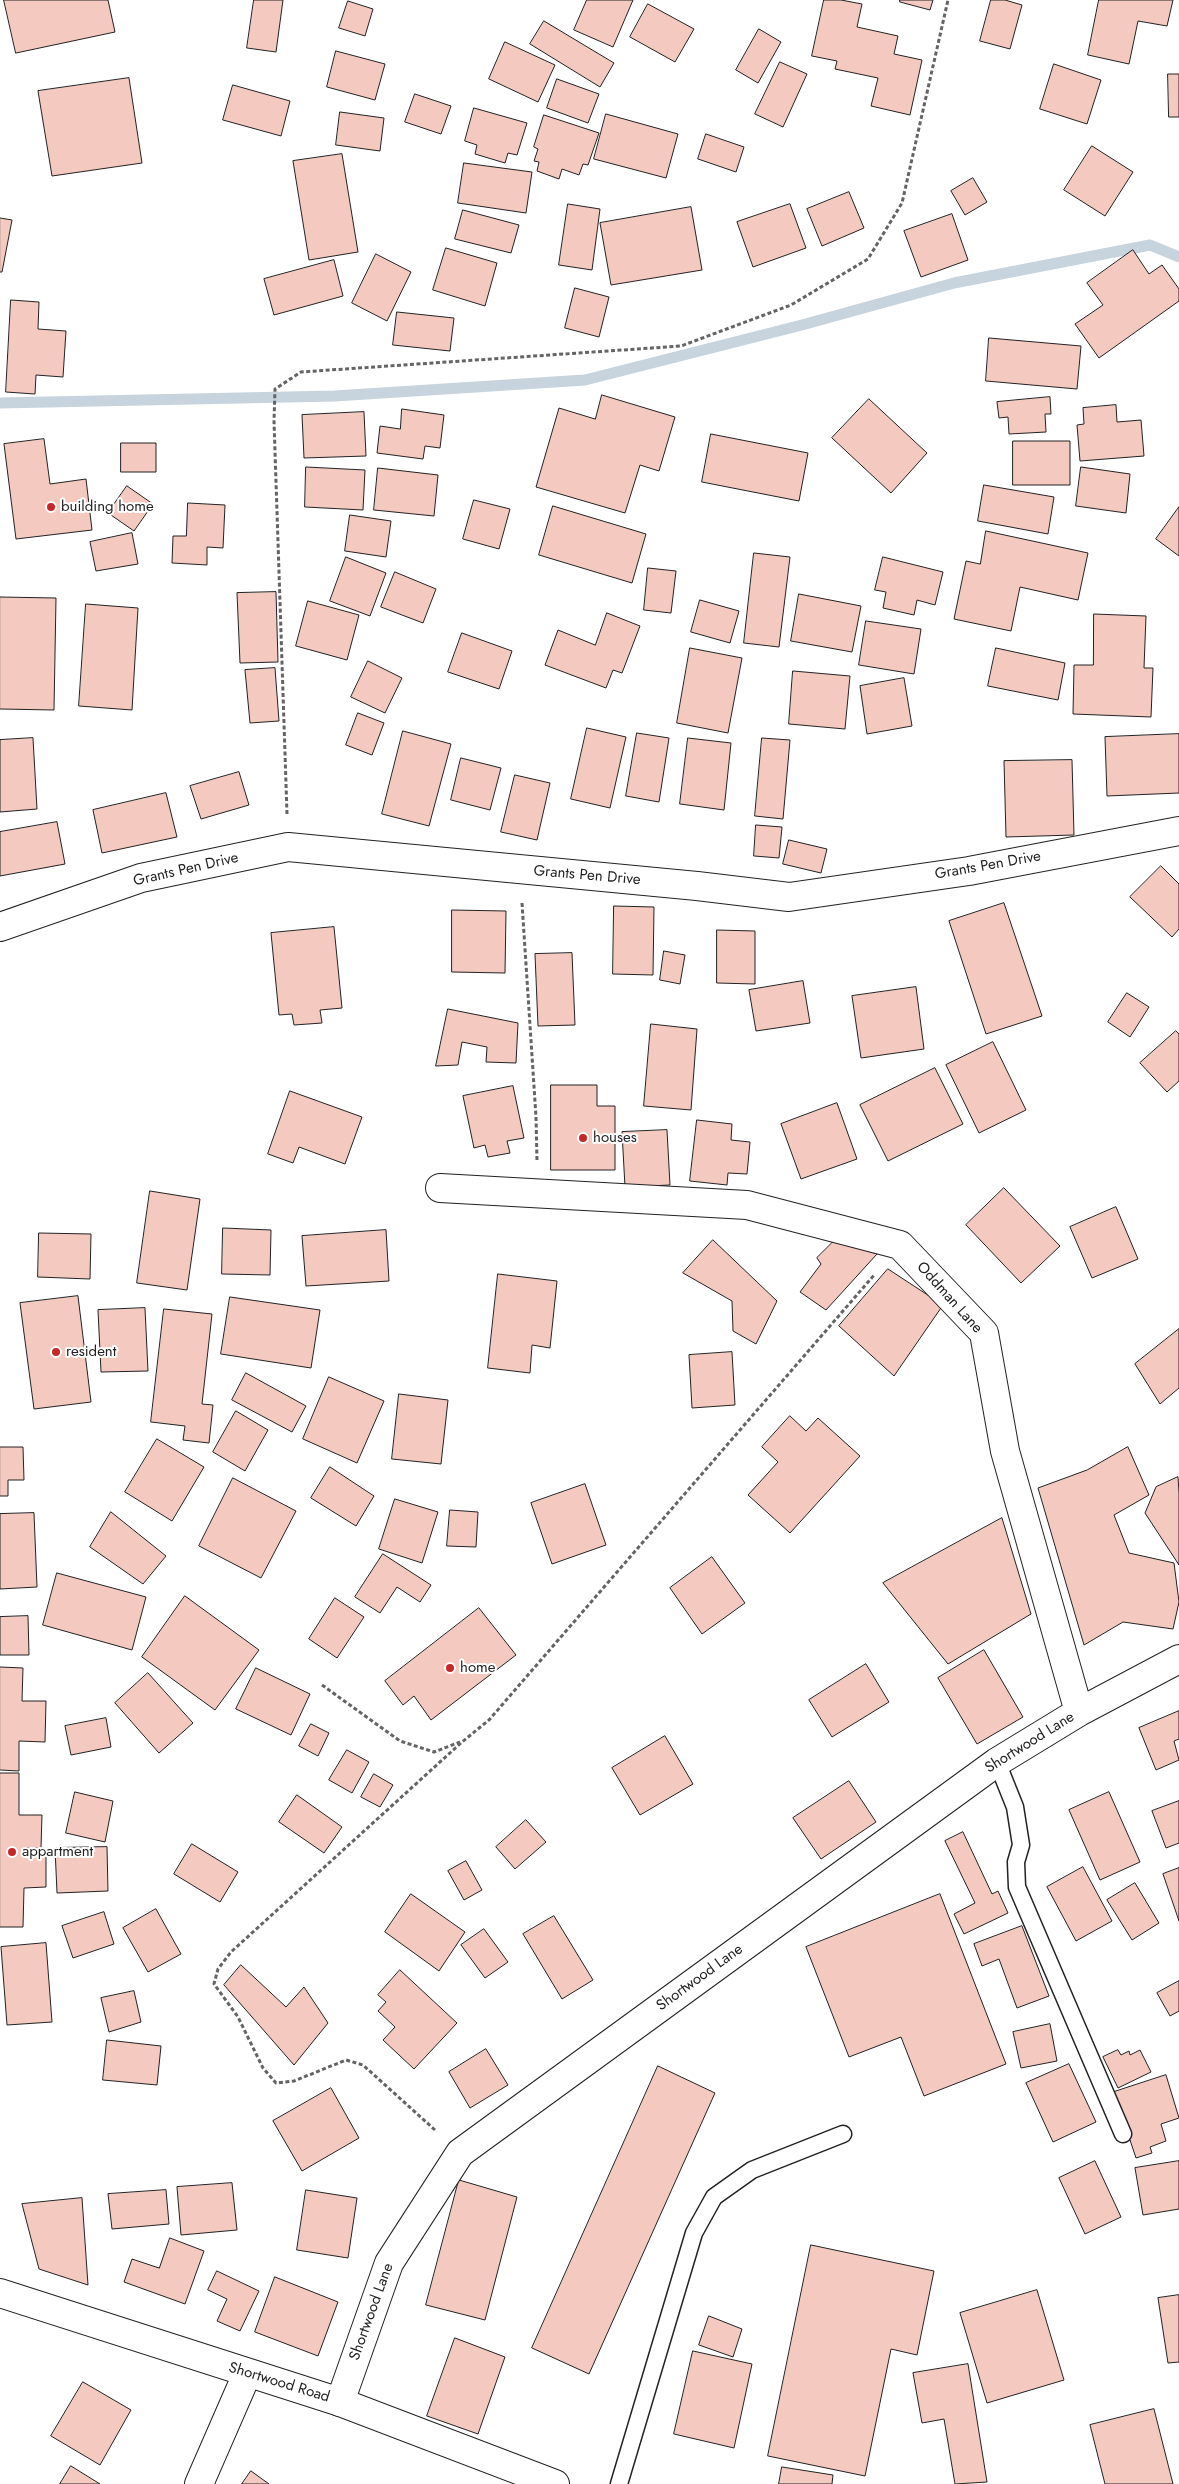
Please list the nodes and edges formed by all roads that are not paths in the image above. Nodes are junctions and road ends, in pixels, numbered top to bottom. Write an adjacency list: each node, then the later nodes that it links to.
1 (1179, 831): 2 (street, Grants Pen Drive)
2 (0, 927)
3 (440, 1188): 5 (street, Oddman Lane)
4 (1179, 1659): 5 (street, Shortwood Lane)
5 (1079, 1712): 6 (street, Shortwood Lane)
6 (997, 1762): 8 (lane); 11 (street, Shortwood Lane)
7 (843, 2134): 14 (lane)
8 (1123, 2134)
9 (0, 2292): 10 (street, Shortwood Road)
10 (247, 2374): 11 (street, Shortwood Road); 12 (street)
11 (340, 2402): 13 (street, Shortwood Road)
12 (199, 2484)
13 (555, 2484)
14 (619, 2484)

